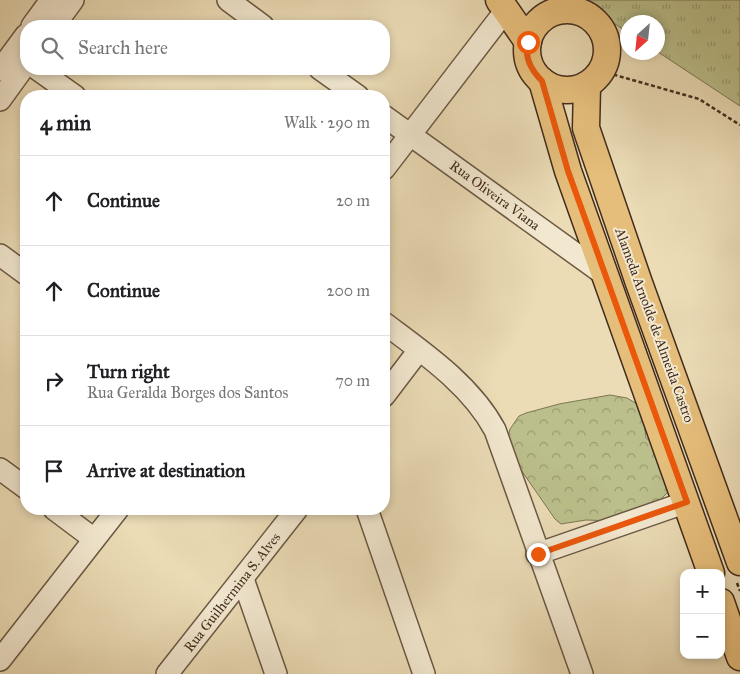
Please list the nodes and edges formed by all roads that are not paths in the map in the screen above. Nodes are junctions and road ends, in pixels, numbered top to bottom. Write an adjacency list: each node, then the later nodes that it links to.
1 (51, 0): 6 (street)
2 (73, 0): 7 (street)
3 (228, 0): 8 (street)
4 (503, 5): 9 (main road); 20 (street)
5 (572, 7): 9 (main road); 14 (main road)
6 (36, 20)
7 (58, 20)
8 (255, 20)
9 (528, 42): 15 (main road)
10 (19, 50): 11 (street); 18 (street)
11 (0, 70)
12 (45, 75): 16 (street)
13 (328, 75): 17 (street)
14 (594, 78): 15 (main road); 37 (main road, Alameda Arnolde de Almeida Castro)
15 (542, 81): 24 (main road)
16 (67, 90)
17 (350, 90)
18 (0, 100)
19 (390, 120): 20 (street, Rua Oliveira Viana)
20 (411, 136): 21 (street); 24 (street, Rua Oliveira Viana)
21 (390, 162)
22 (0, 254): 23 (street)
23 (20, 269)
24 (605, 275): 30 (main road)
25 (390, 328): 26 (street)
26 (419, 350): 27 (street); 36 (street)
27 (390, 388)
28 (0, 469): 29 (street)
29 (20, 484)
30 (687, 502): 36 (street); 38 (main road)
31 (62, 515): 35 (street)
32 (113, 515): 35 (street)
33 (292, 515): 39 (street, Rua Guilhermina S. Alves)
34 (369, 515): 45 (street)
35 (94, 539): 42 (street)
36 (538, 554): 46 (street)
37 (740, 562)
38 (710, 569)
39 (243, 579): 43 (street, Rua Guilhermina S. Alves); 44 (street)
40 (725, 614): 41 (main road)
41 (740, 657)
42 (0, 660)
43 (167, 674)
44 (276, 674)
45 (424, 674)
46 (582, 674)

